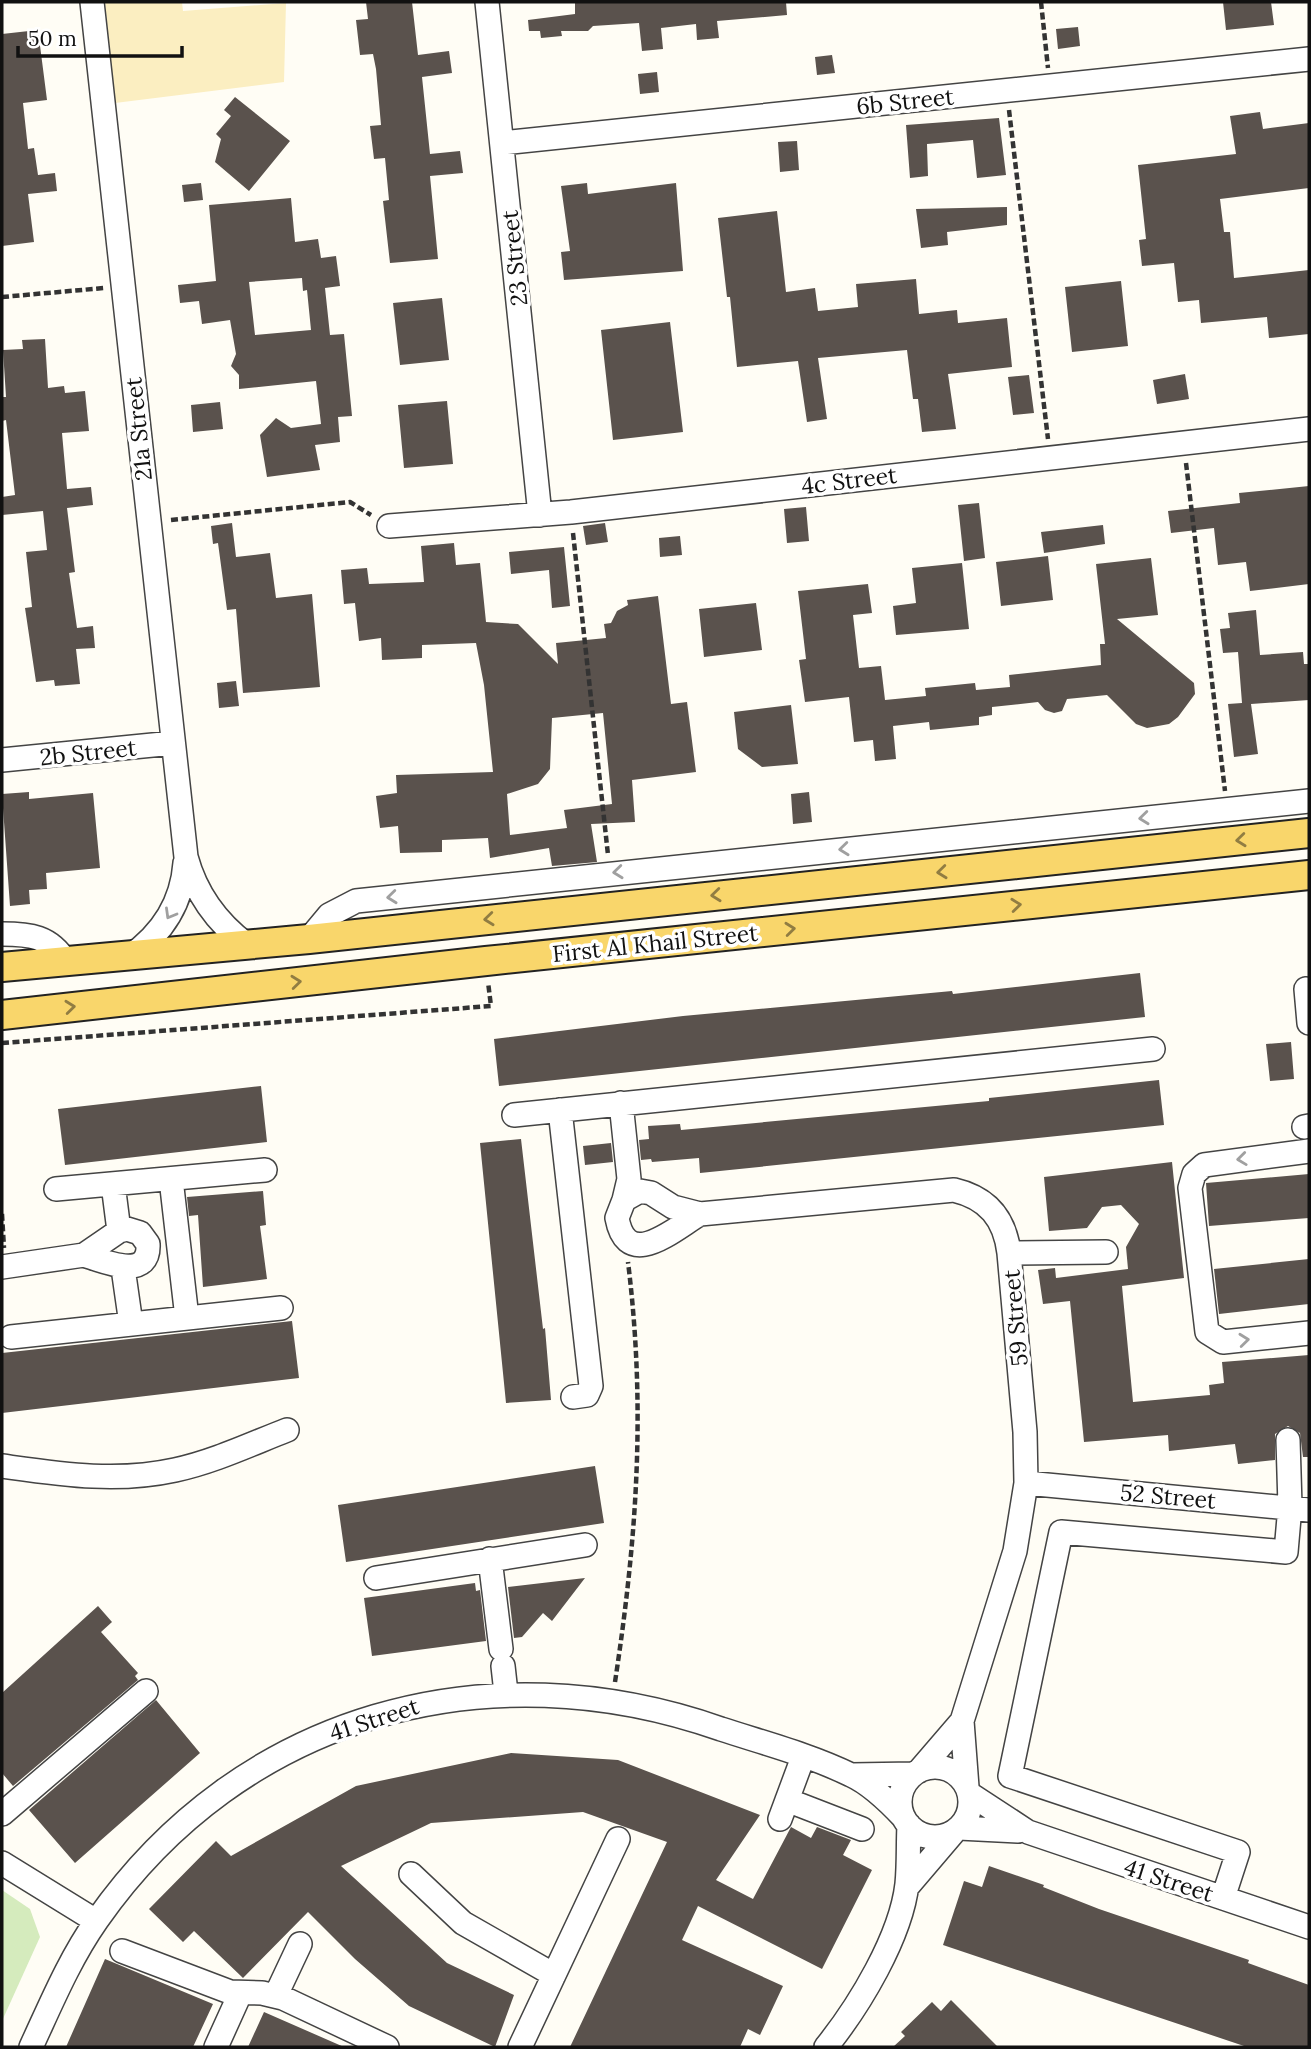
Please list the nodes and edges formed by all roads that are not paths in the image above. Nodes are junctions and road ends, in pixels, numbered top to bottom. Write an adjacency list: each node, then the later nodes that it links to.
1 (92, 2): 8 (street, 21a Street)
2 (487, 2): 4 (street, 23 Street)
3 (1309, 59): 4 (street, 6b Street)
4 (502, 143): 6 (street, 23 Street)
5 (1309, 429): 6 (street, 4c Street)
6 (540, 515): 7 (street, 4c Street)
7 (389, 526)
8 (173, 743): 9 (street, 2b Street); 12 (street, 21a Street)
9 (2, 760)
10 (1309, 801): 16 (street, one-way to 16)
11 (1309, 833): 14 (main road, First Al Khail Street, one-way to 14)
12 (186, 856): 17 (street, 21a Street); 18 (street, 21a Street, one-way to 18)
13 (1309, 875): 19 (main road, First Al Khail Street, one-way to 13)
14 (682, 899): 16 (main road, First Al Khail Street, one-way to 16); 19 (main road)
15 (2, 934): 20 (street)
16 (309, 939): 17 (main road, First Al Khail Street)
17 (247, 945): 18 (main road, First Al Khail Street)
18 (129, 957): 20 (main road, First Al Khail Street)
19 (524, 957): 23 (main road, First Al Khail Street, one-way to 19)
20 (66, 962): 21 (main road, First Al Khail Street)
21 (2, 967)
22 (1306, 989): 24 (street)
23 (2, 1015)
24 (1309, 1023)
25 (1153, 1049): 26 (street)
26 (629, 1103): 27 (street); 34 (street); 35 (street)
27 (560, 1110): 28 (street); 48 (street)
28 (514, 1115)
29 (1309, 1151): 46 (street, one-way to 46)
30 (265, 1170): 31 (street)
31 (171, 1178): 32 (street); 44 (street)
32 (113, 1184): 33 (street); 37 (street)
33 (56, 1189)
34 (646, 1191): 35 (street); 36 (street)
35 (624, 1200): 36 (street)
36 (700, 1214): 39 (street, 59 Street)
37 (120, 1231): 40 (street); 42 (street)
38 (1106, 1252): 39 (street)
39 (1009, 1253): 52 (street, 59 Street)
40 (84, 1255): 41 (street); 42 (street)
41 (4, 1266)
42 (123, 1268): 45 (street)
43 (281, 1308): 44 (street)
44 (187, 1318): 45 (street)
45 (131, 1324): 47 (street)
46 (1309, 1333)
47 (11, 1337)
48 (573, 1397)
49 (287, 1430): 51 (street)
50 (1288, 1440): 53 (street)
51 (2, 1465)
52 (1026, 1483): 53 (street, 52 Street); 59 (street, 59 Street)
53 (1300, 1508): 73 (street)
54 (585, 1545): 55 (street)
55 (490, 1559): 56 (street); 58 (street)
56 (376, 1577)
57 (146, 1691): 64 (street)
58 (506, 1693): 60 (street, 41 Street); 74 (street, 41 Street)
59 (962, 1721): 61 (street, 59 Street); 63 (street, 59 Street)
60 (803, 1757): 62 (street, 41 Street); 66 (street)
61 (917, 1773): 62 (street, 41 Street); 63 (street); 65 (street)
62 (852, 1775): 65 (street, 41 Street)
63 (968, 1791): 67 (street); 68 (street, 41 Street)
64 (2, 1814)
65 (907, 1821): 67 (street); 72 (street)
66 (862, 1829)
67 (956, 1830): 68 (street, 41 Street); 72 (street)
68 (1028, 1832): 73 (street, 41 Street)
69 (618, 1839): 78 (street)
70 (2, 1863): 74 (street)
71 (411, 1874): 78 (street)
72 (907, 1886): 85 (street)
73 (1223, 1898): 75 (street, 41 Street)
74 (96, 1921): 81 (street, 41 Street)
75 (1309, 1927)
76 (300, 1944): 80 (street)
77 (122, 1951): 79 (street)
78 (554, 1975): 84 (street)
79 (240, 1994): 80 (street); 82 (street)
80 (276, 1995): 83 (street)
81 (31, 2047)
82 (216, 2047)
83 (387, 2047)
84 (520, 2047)
85 (826, 2047)

